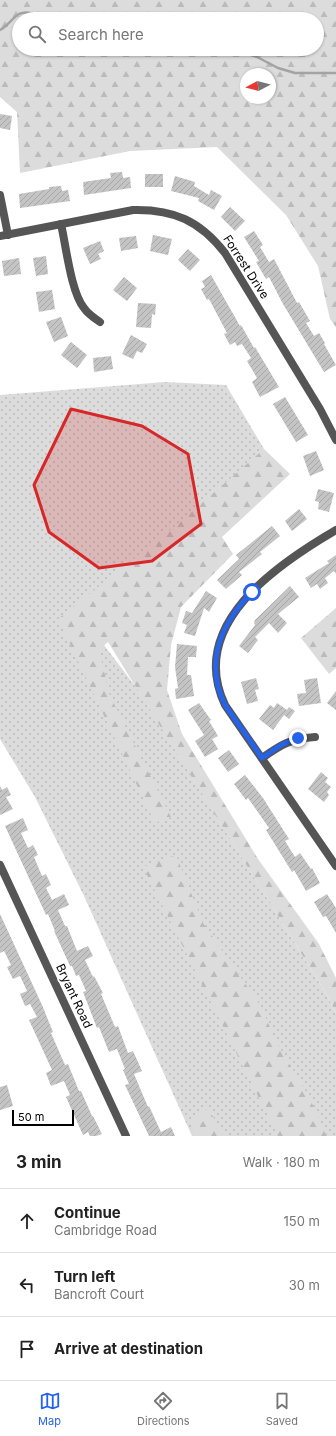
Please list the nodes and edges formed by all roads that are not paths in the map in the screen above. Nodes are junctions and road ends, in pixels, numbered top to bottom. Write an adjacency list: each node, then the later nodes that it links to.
1 (0, 195): 3 (street)
2 (62, 224): 3 (street, Forrest Drive); 4 (street); 5 (street, Forrest Drive)
3 (4, 236)
4 (100, 322)
5 (336, 440)
6 (336, 530): 8 (street)
7 (315, 737): 8 (street)
8 (262, 758): 10 (street)
9 (0, 865): 11 (street, Bryant Road)
10 (336, 866)
11 (126, 1136)

